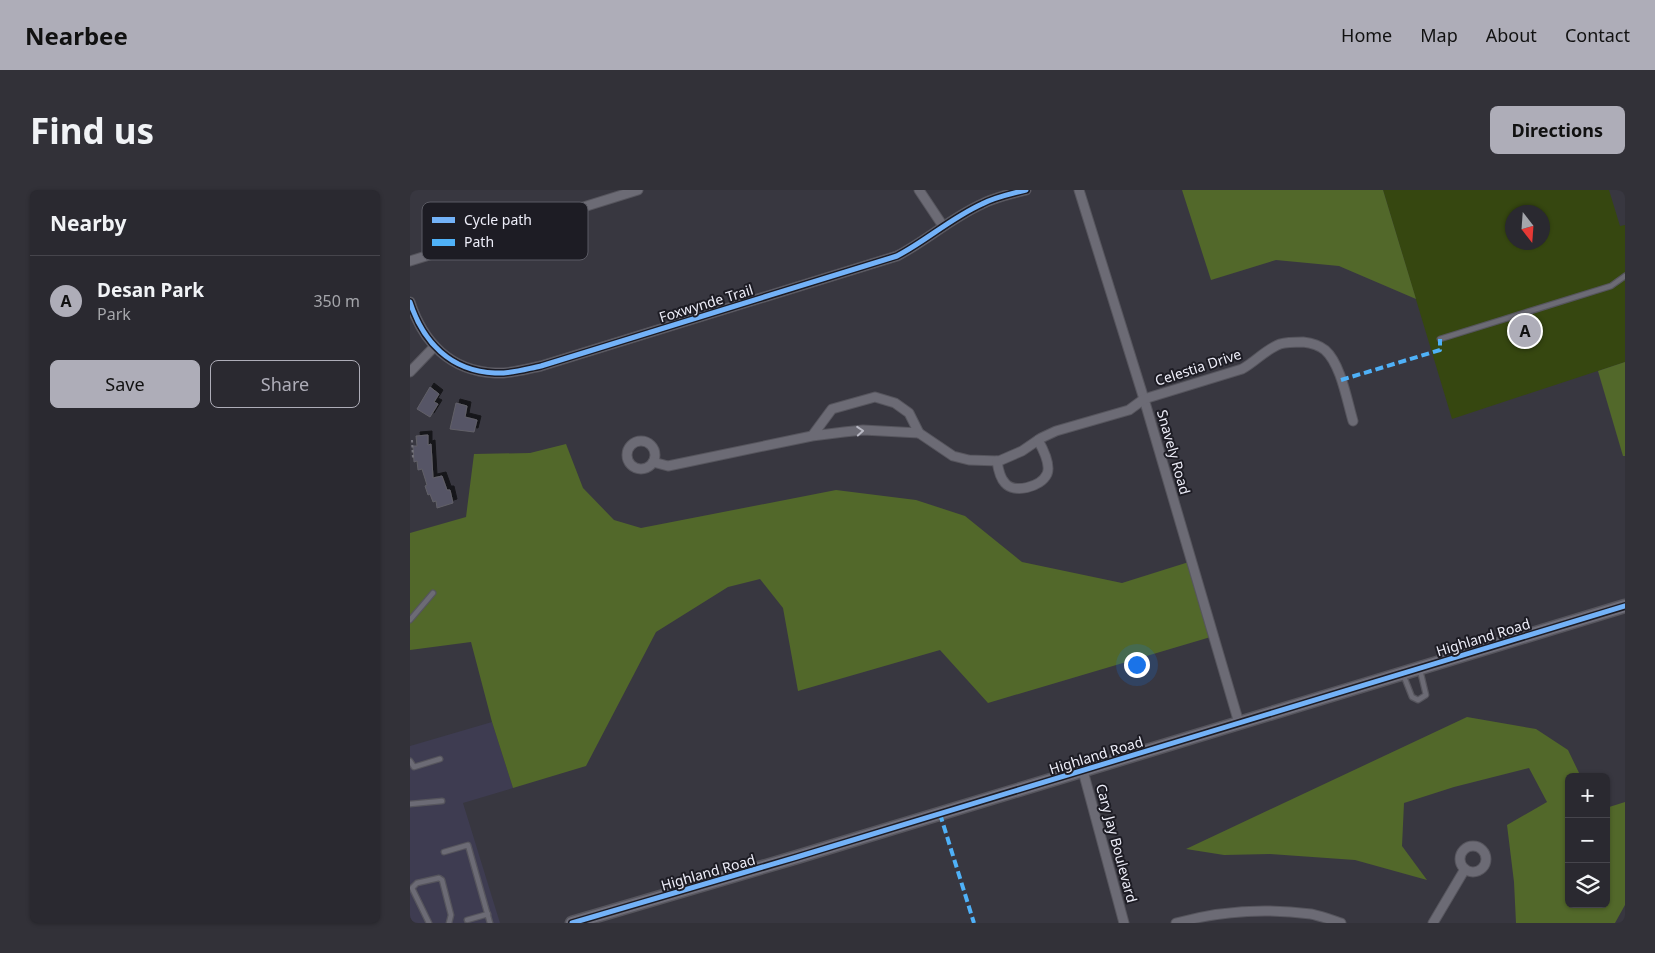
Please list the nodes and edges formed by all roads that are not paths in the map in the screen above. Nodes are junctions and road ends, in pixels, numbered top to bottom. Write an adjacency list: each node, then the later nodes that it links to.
1 (638, 190): 5 (street)
2 (919, 190): 6 (street)
3 (1026, 190): 6 (street, Foxwynde Trail)
4 (1079, 190): 14 (street, Snavely Road)
5 (588, 205)
6 (943, 226): 12 (street, Foxwynde Trail)
7 (422, 256): 8 (street)
8 (410, 260)
9 (1625, 276): 11 (lane)
10 (410, 302): 12 (street, Foxwynde Trail)
11 (1440, 339)
12 (434, 346): 13 (street)
13 (410, 372)
14 (1144, 399): 15 (street, Celestia Drive); 18 (street, Celestia Drive); 26 (street, Snavely Road)
15 (1353, 422)
16 (919, 433): 17 (street, one-way to 16); 17 (street); 19 (street)
17 (812, 436): 20 (street)
18 (1038, 440): 19 (street, Celestia Drive); 19 (street)
19 (997, 461)
20 (653, 462)
21 (432, 593): 23 (lane)
22 (1625, 606): 24 (street, Highland Road)
23 (410, 620)
24 (1420, 668): 25 (street, Highland Road); 25 (lane)
25 (1403, 674): 26 (street, Highland Road)
26 (1239, 723): 29 (street, Highland Road)
27 (440, 759): 28 (lane)
28 (410, 760)
29 (1083, 771): 39 (street, Highland Road); 40 (street, Cary Jay Boulevard)
30 (442, 801): 31 (lane)
31 (410, 804)
32 (444, 852): 34 (lane)
33 (1465, 869): 43 (street)
34 (488, 914): 35 (lane); 38 (lane)
35 (467, 920)
36 (429, 923): 37 (lane)
37 (449, 923)
38 (490, 923)
39 (572, 923)
40 (1124, 923)
41 (1176, 923): 42 (street)
42 (1341, 923)
43 (1433, 923)

